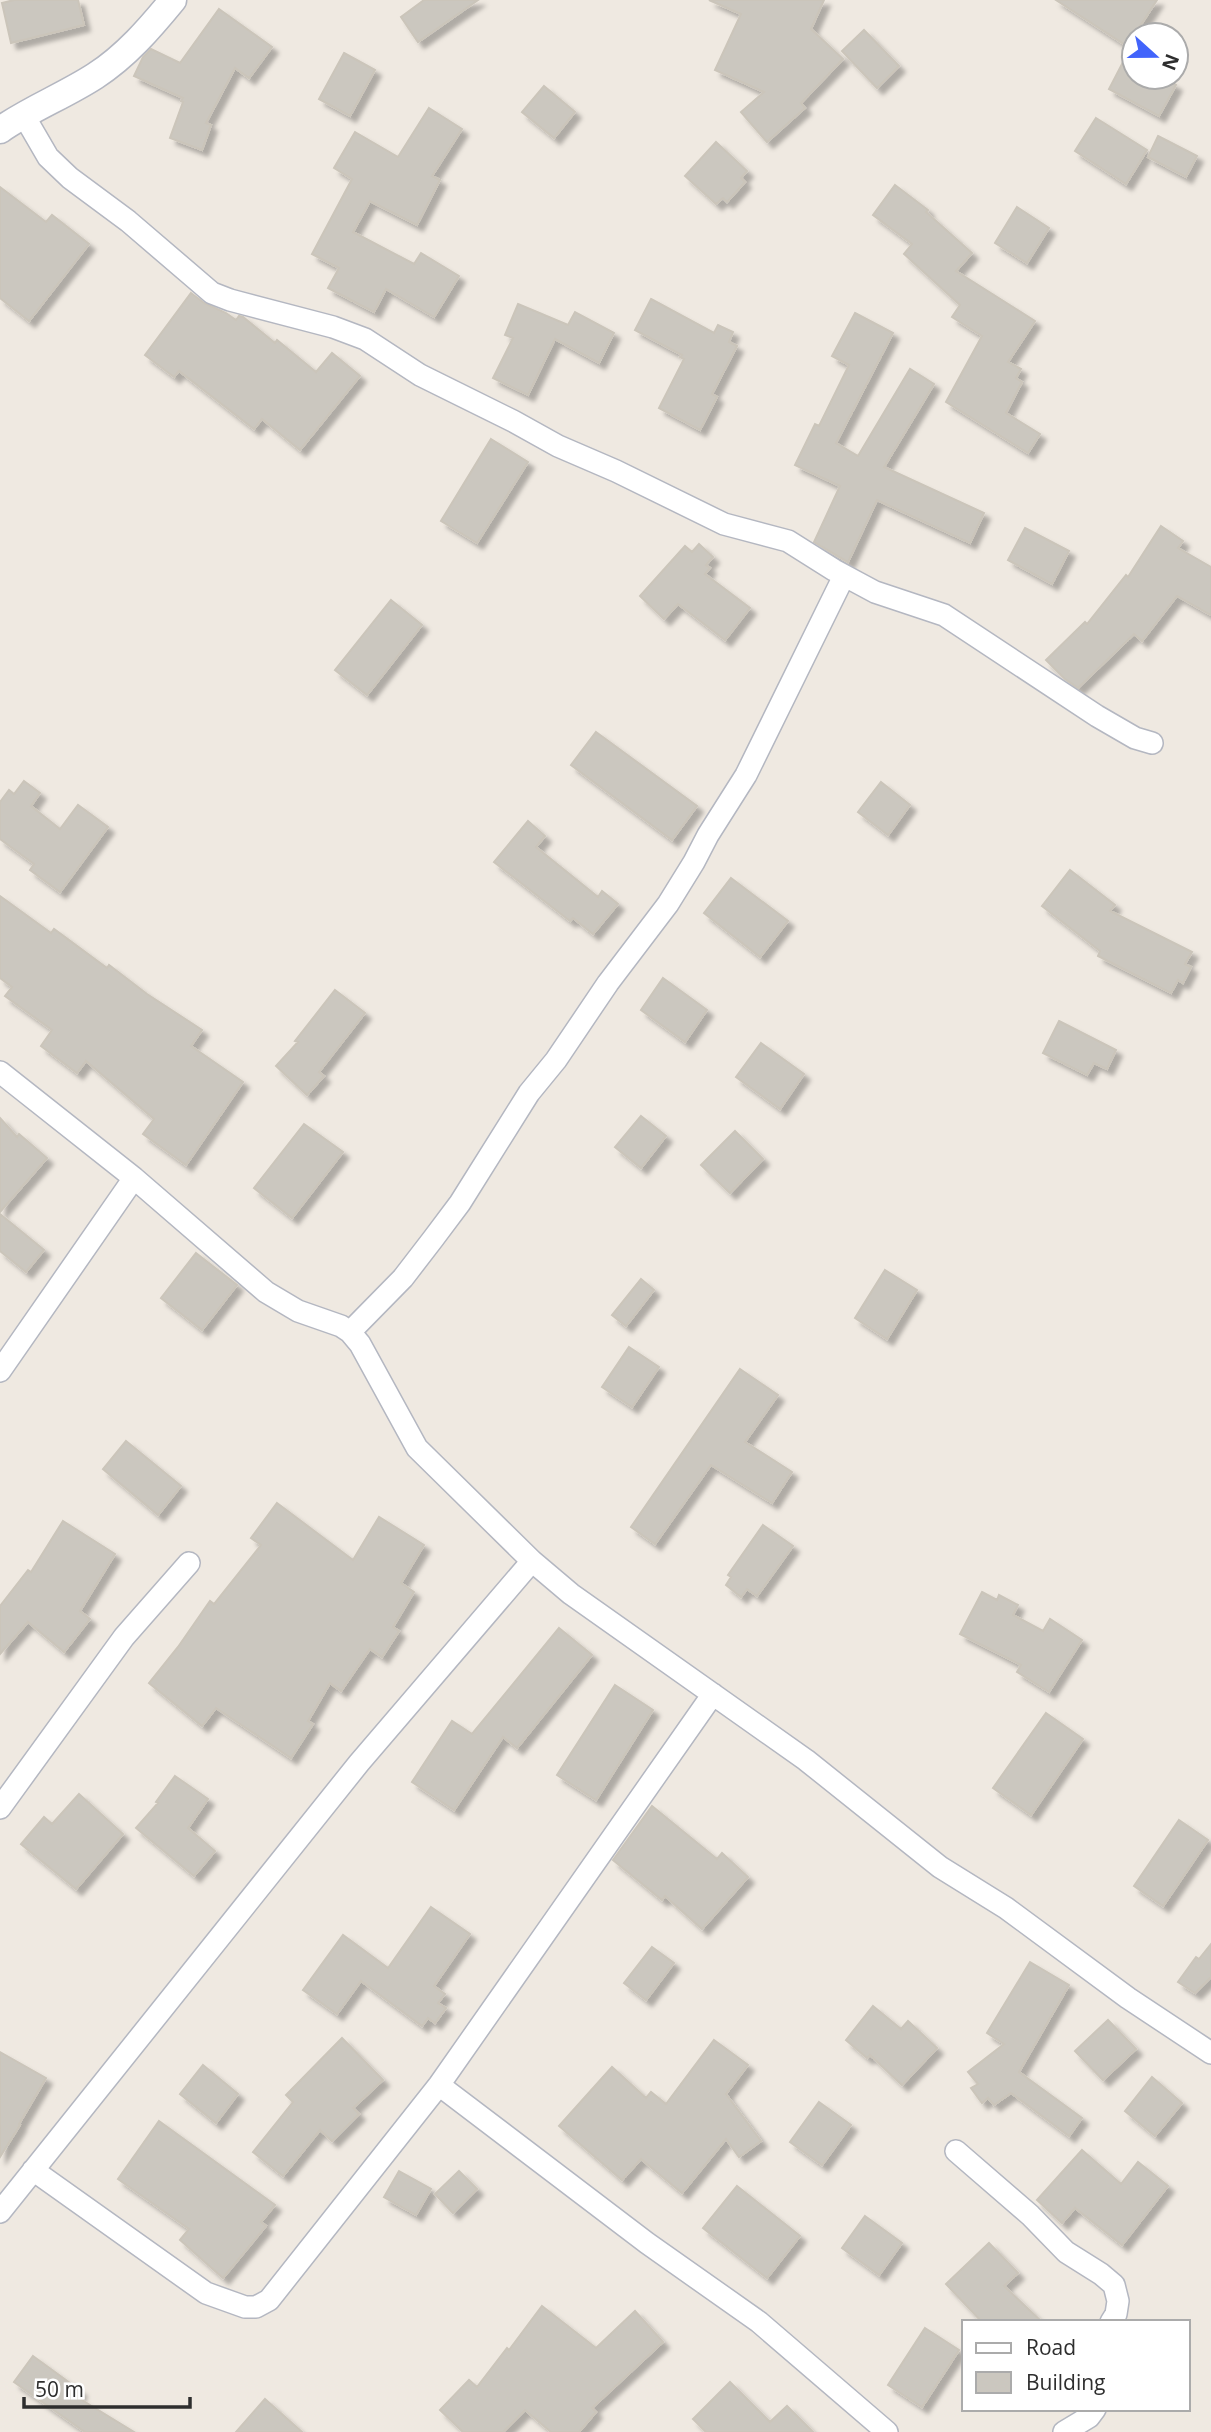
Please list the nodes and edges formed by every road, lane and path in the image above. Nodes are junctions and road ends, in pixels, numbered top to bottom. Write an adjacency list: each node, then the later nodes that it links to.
1 (173, 0): 2 (street)
2 (23, 114): 3 (street); 4 (street)
3 (0, 130)
4 (844, 576): 5 (street); 8 (street)
5 (1152, 743)
6 (0, 1072): 7 (street)
7 (134, 1178): 8 (street); 9 (street)
8 (350, 1332): 10 (street)
9 (0, 1371)
10 (533, 1561): 12 (street); 17 (street)
11 (189, 1563): 13 (street)
12 (713, 1694): 14 (street); 15 (street)
13 (0, 1808)
14 (1211, 2053)
15 (439, 2085): 17 (street); 21 (street)
16 (956, 2151): 19 (street)
17 (33, 2170): 18 (street)
18 (0, 2213)
19 (1112, 2320)
20 (1094, 2411): 22 (street)
21 (887, 2432)
22 (1064, 2432)

